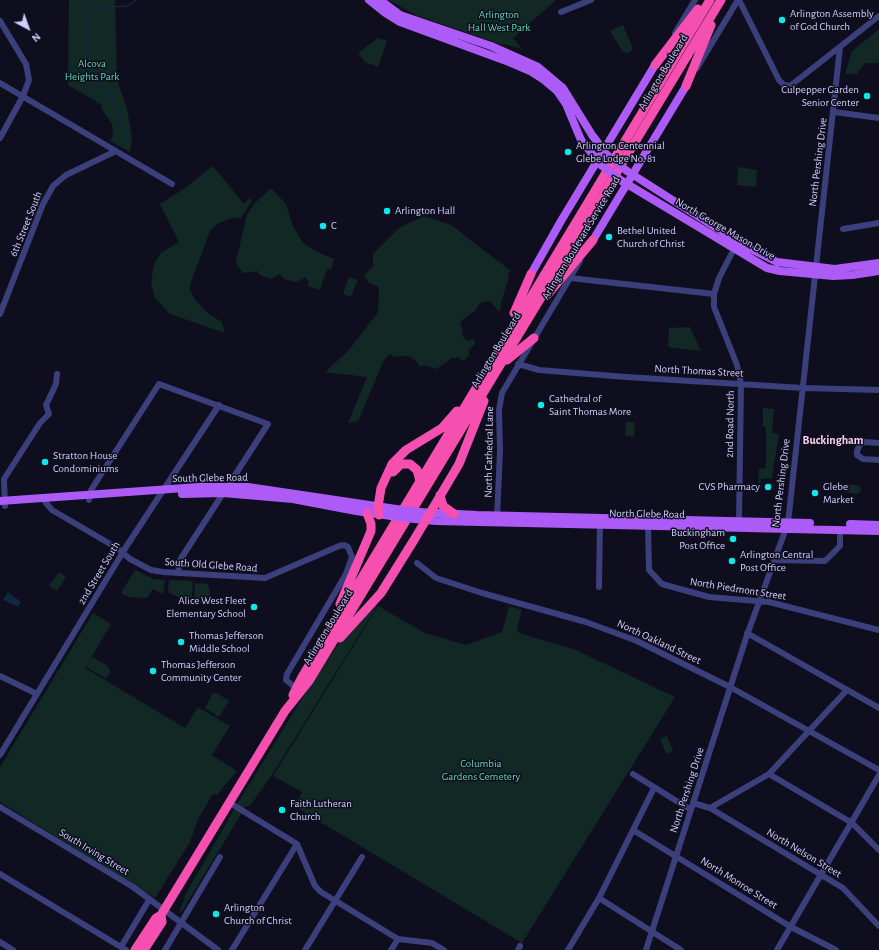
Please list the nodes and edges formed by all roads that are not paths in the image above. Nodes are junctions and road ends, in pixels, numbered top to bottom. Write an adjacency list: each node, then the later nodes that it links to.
1 (369, 0): 22 (main road, North George Mason Drive)
2 (380, 0): 21 (main road, North George Mason Drive)
3 (591, 0): 9 (street)
4 (695, 0): 13 (street)
5 (705, 0): 13 (highway)
6 (710, 0): 39 (highway, Arlington Boulevard)
7 (721, 0): 15 (highway); 37 (highway, Arlington Boulevard)
8 (739, 0): 12 (street); 15 (street, Arlington Boulevard Service Road)
9 (561, 12)
10 (879, 16): 12 (street)
11 (0, 21): 16 (street)
12 (840, 47): 17 (street, North Pershing Drive)
13 (655, 65): 21 (main road)
14 (0, 83): 16 (street)
15 (686, 86): 23 (main road, Arlington Boulevard Service Road)
16 (23, 96): 19 (street); 20 (street)
17 (834, 112): 18 (street); 31 (street, North Pershing Drive)
18 (879, 118)
19 (0, 138)
20 (116, 151): 25 (street); 36 (street, 6th Street South)
21 (606, 153): 22 (main road); 23 (main road, North George Mason Drive, bridge)
22 (599, 163): 24 (main road, North George Mason Drive, bridge); 33 (main road)
23 (629, 172): 24 (main road, Arlington Boulevard Service Road); 29 (main road, North George Mason Drive)
24 (624, 182): 28 (main road, Arlington Boulevard Service Road); 29 (main road, North George Mason Drive)
25 (172, 184)
26 (879, 224): 27 (street)
27 (843, 229)
28 (593, 240): 34 (street, Arlington Boulevard Service Road); 37 (highway)
29 (736, 246): 31 (main road, North George Mason Drive); 35 (street, 2nd Road North)
30 (879, 263): 31 (main road, North George Mason Drive)
31 (815, 271): 32 (main road, North George Mason Drive); 46 (street, North Pershing Drive)
32 (879, 271)
33 (531, 274): 39 (highway)
34 (570, 278): 35 (street); 38 (street, Arlington Boulevard Service Road)
35 (714, 294): 45 (street, 2nd Road North)
36 (0, 312)
37 (531, 314): 40 (highway, Arlington Boulevard)
38 (534, 338): 40 (highway); 41 (street, Arlington Boulevard Service Road)
39 (500, 347): 43 (highway, Arlington Boulevard)
40 (501, 364): 44 (highway, Arlington Boulevard)
41 (518, 364): 45 (street, North Thomas Street); 64 (street, North Cathedral Lane)
42 (57, 374): 56 (street)
43 (481, 380): 51 (highway, Arlington Boulevard); 59 (highway)
44 (491, 381): 54 (highway); 82 (highway, Arlington Boulevard)
45 (741, 384): 46 (street, North Thomas Street); 67 (street, 2nd Road North)
46 (803, 388): 47 (street, North Thomas Street); 69 (street, North Pershing Drive)
47 (879, 390)
48 (219, 405): 52 (street); 53 (street, 2nd Street South); 55 (street)
49 (879, 443): 50 (street)
50 (879, 460)
51 (420, 481): 59 (highway); 79 (highway, Arlington Boulevard)
52 (226, 490): 53 (main road, South Glebe Road); 58 (main road, South Glebe Road); 76 (street)
53 (163, 492): 55 (main road, South Glebe Road); 73 (street, 2nd Street South)
54 (440, 495): 61 (highway); 63 (highway)
55 (89, 497): 56 (main road, South Glebe Road); 57 (main road, South Glebe Road)
56 (2, 503): 57 (main road, South Glebe Road)
57 (46, 503): 73 (street, South Old Glebe Road)
58 (339, 504): 59 (main road, South Glebe Road); 60 (main road, South Glebe Road)
59 (380, 510): 60 (main road, South Glebe Road); 62 (main road, South Glebe Road, bridge)
60 (367, 513): 79 (highway)
61 (454, 514): 63 (main road, North Glebe Road); 64 (main road, North Glebe Road)
62 (417, 515): 63 (main road, North Glebe Road)
63 (428, 516): 64 (main road, North Glebe Road); 82 (highway)
64 (497, 518): 65 (main road, North Glebe Road)
65 (600, 521): 66 (main road, North Glebe Road); 77 (street)
66 (648, 522): 67 (main road, North Glebe Road); 69 (main road, North Glebe Road); 78 (street, North Piedmont Street)
67 (739, 522): 69 (main road, North Glebe Road)
68 (879, 525): 70 (main road, North Glebe Road)
69 (788, 526): 70 (main road, North Glebe Road); 74 (street, North Pershing Drive)
70 (841, 527): 71 (main road, North Glebe Road); 74 (street)
71 (879, 531)
72 (341, 546): 76 (street, South Old Glebe Road); 85 (street, Arlington Boulevard)
73 (123, 552): 76 (street, South Old Glebe Road); 87 (street, 2nd Street South)
74 (775, 560): 78 (street, North Pershing Drive)
75 (417, 563): 84 (street, North Oakland Street)
76 (178, 573)
77 (599, 587)
78 (759, 601): 80 (street, North Piedmont Street); 81 (street, North Pershing Drive)
79 (331, 628): 85 (highway, Arlington Boulevard)
80 (879, 630)
81 (747, 633): 84 (street, North Pershing Drive); 86 (street)
82 (325, 654): 89 (highway, Arlington Boulevard)
83 (0, 676): 87 (street)
84 (730, 687): 90 (street, North Oakland Street); 98 (street, North Pershing Drive)
85 (296, 688): 89 (highway, Arlington Boulevard)
86 (847, 690): 88 (street); 90 (street)
87 (37, 694): 91 (street, 2nd Street South)
88 (879, 708)
89 (287, 709): 99 (highway, Arlington Boulevard)
90 (810, 732): 93 (street, North Oakland Street); 95 (street)
91 (3, 744): 92 (street, 2nd Street South)
92 (0, 755)
93 (879, 770)
94 (633, 774): 97 (street)
95 (769, 774): 101 (street); 103 (street)
96 (879, 775): 103 (street)
97 (654, 788): 102 (street); 104 (street)
98 (693, 802): 101 (street, North Nelson Street); 102 (street, North Pershing Drive)
99 (230, 803): 105 (street); 115 (highway, Arlington Boulevard)
100 (0, 807): 113 (street, South Irving Street)
101 (710, 808): 111 (street, North Nelson Street)
102 (691, 810): 107 (street, North Pershing Drive)
103 (852, 824): 106 (street); 111 (street)
104 (633, 830): 107 (street, North Monroe Street); 112 (street)
105 (297, 844): 114 (street); 128 (street)
106 (879, 850)
107 (676, 856): 118 (street, North Monroe Street); 119 (street, North Pershing Drive)
108 (220, 857): 116 (street)
109 (362, 857): 114 (street)
110 (0, 874): 122 (street)
111 (822, 874): 117 (street, North Nelson Street); 118 (street)
112 (599, 898): 119 (street); 132 (street)
113 (149, 900): 115 (street, South Irving Street); 122 (street)
114 (335, 901): 120 (street); 129 (street)
115 (165, 909): 116 (street, South Irving Street); 124 (highway, Arlington Boulevard); 125 (highway, Arlington Boulevard)
116 (181, 922): 126 (street); 127 (street, South Irving Street)
117 (879, 926)
118 (791, 927): 135 (street); 136 (street, North Monroe Street)
119 (652, 933): 133 (street, North Pershing Drive); 134 (street)
120 (398, 939): 130 (street); 131 (street)
121 (0, 942): 123 (street)
122 (123, 949)
123 (13, 950)
124 (135, 950)
125 (144, 950)
126 (165, 950)
127 (218, 950)
128 (232, 950)
129 (305, 950)
130 (391, 950)
131 (444, 950)
132 (568, 950)
133 (646, 950)
134 (681, 950)
135 (777, 950)
136 (836, 950)

